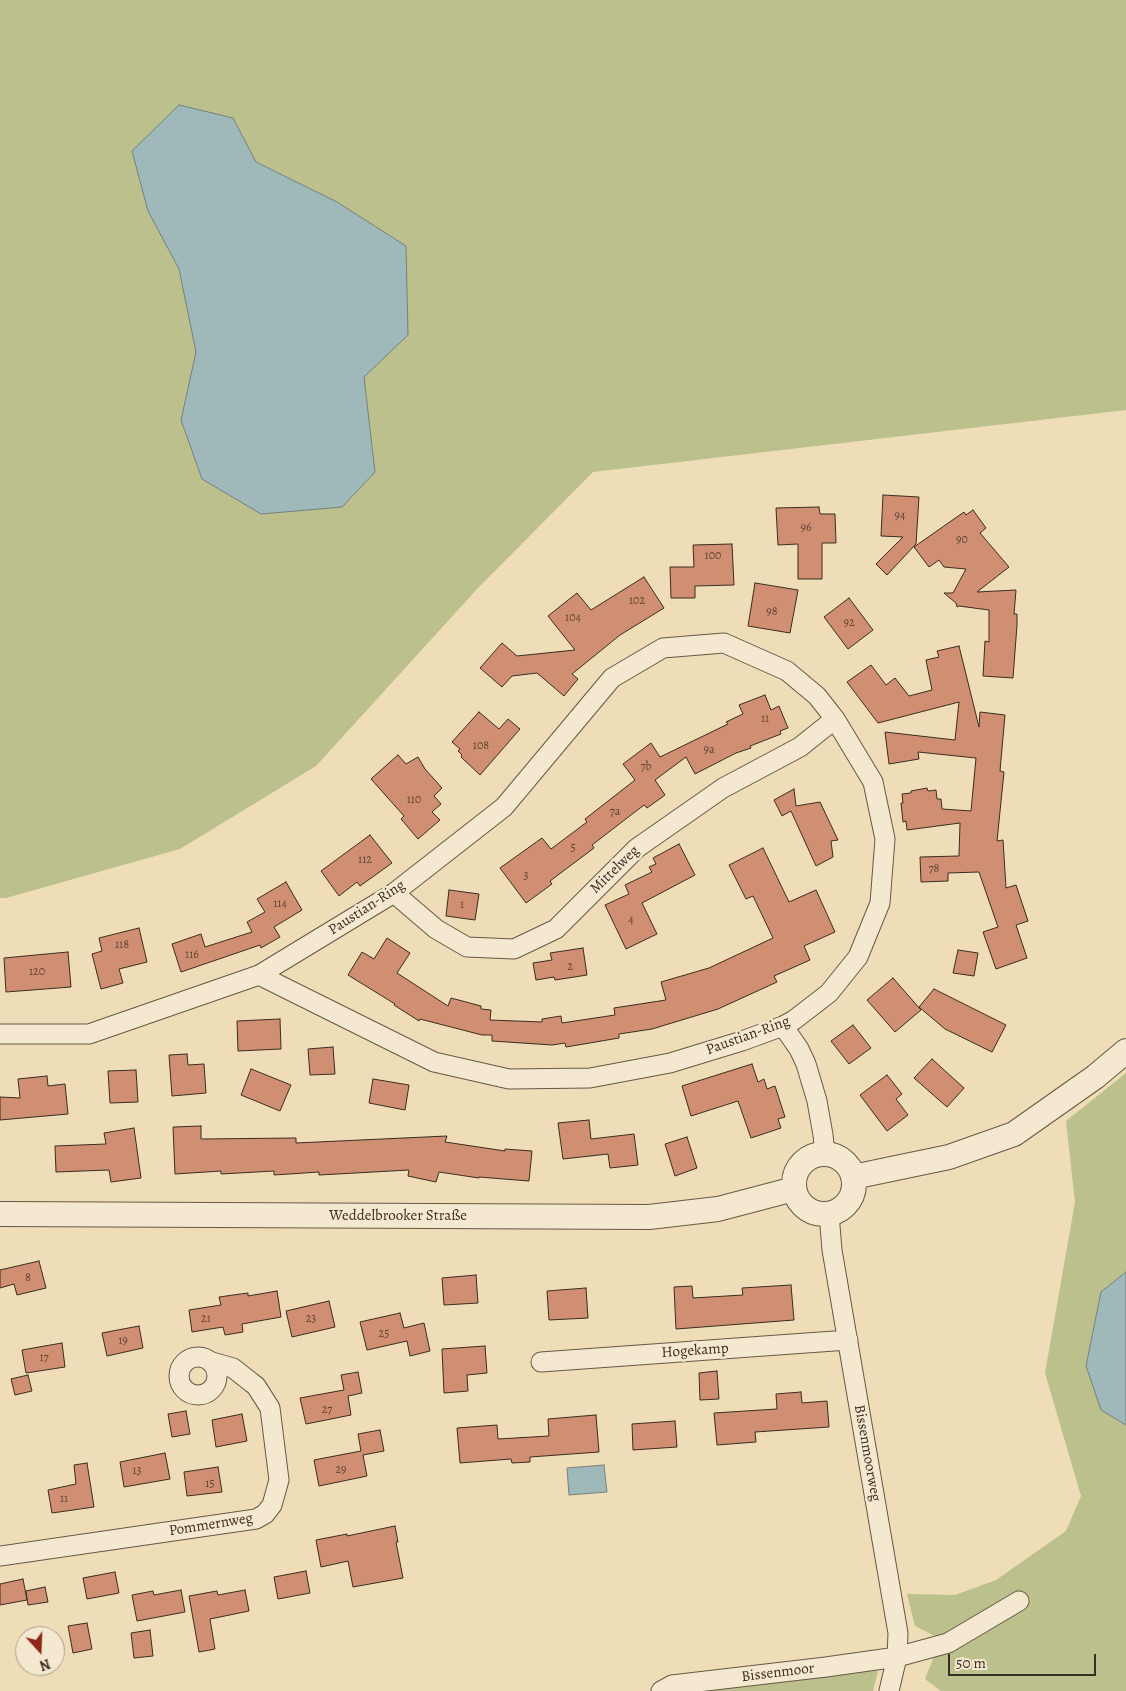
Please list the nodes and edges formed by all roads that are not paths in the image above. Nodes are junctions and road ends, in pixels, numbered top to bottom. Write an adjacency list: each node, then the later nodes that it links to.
1 (835, 719): 2 (street, Mittelweg); 2 (street, Paustian-Ring); 4 (street, Paustian-Ring)
2 (394, 893): 3 (street, Paustian-Ring)
3 (259, 976): 4 (street, Paustian-Ring); 5 (street, Paustian-Ring)
4 (783, 1026): 7 (street)
5 (0, 1034)
6 (1126, 1051): 8 (street)
7 (825, 1154): 8 (street); 9 (street)
8 (853, 1177): 11 (street)
9 (794, 1189): 10 (street, Weddelbrooker Straße); 11 (street)
10 (0, 1214)
11 (829, 1214): 12 (street, Bissenmoorweg)
12 (848, 1340): 14 (street, Hogekamp); 17 (street, Bissenmoorweg)
13 (212, 1362): 15 (street, Pommernweg)
14 (541, 1362)
15 (0, 1556)
16 (1019, 1601): 17 (street, Bissenmoor)
17 (897, 1657): 18 (street, Bissenmoor); 19 (street, Bissenmoorweg)
18 (661, 1691)
19 (888, 1691)

